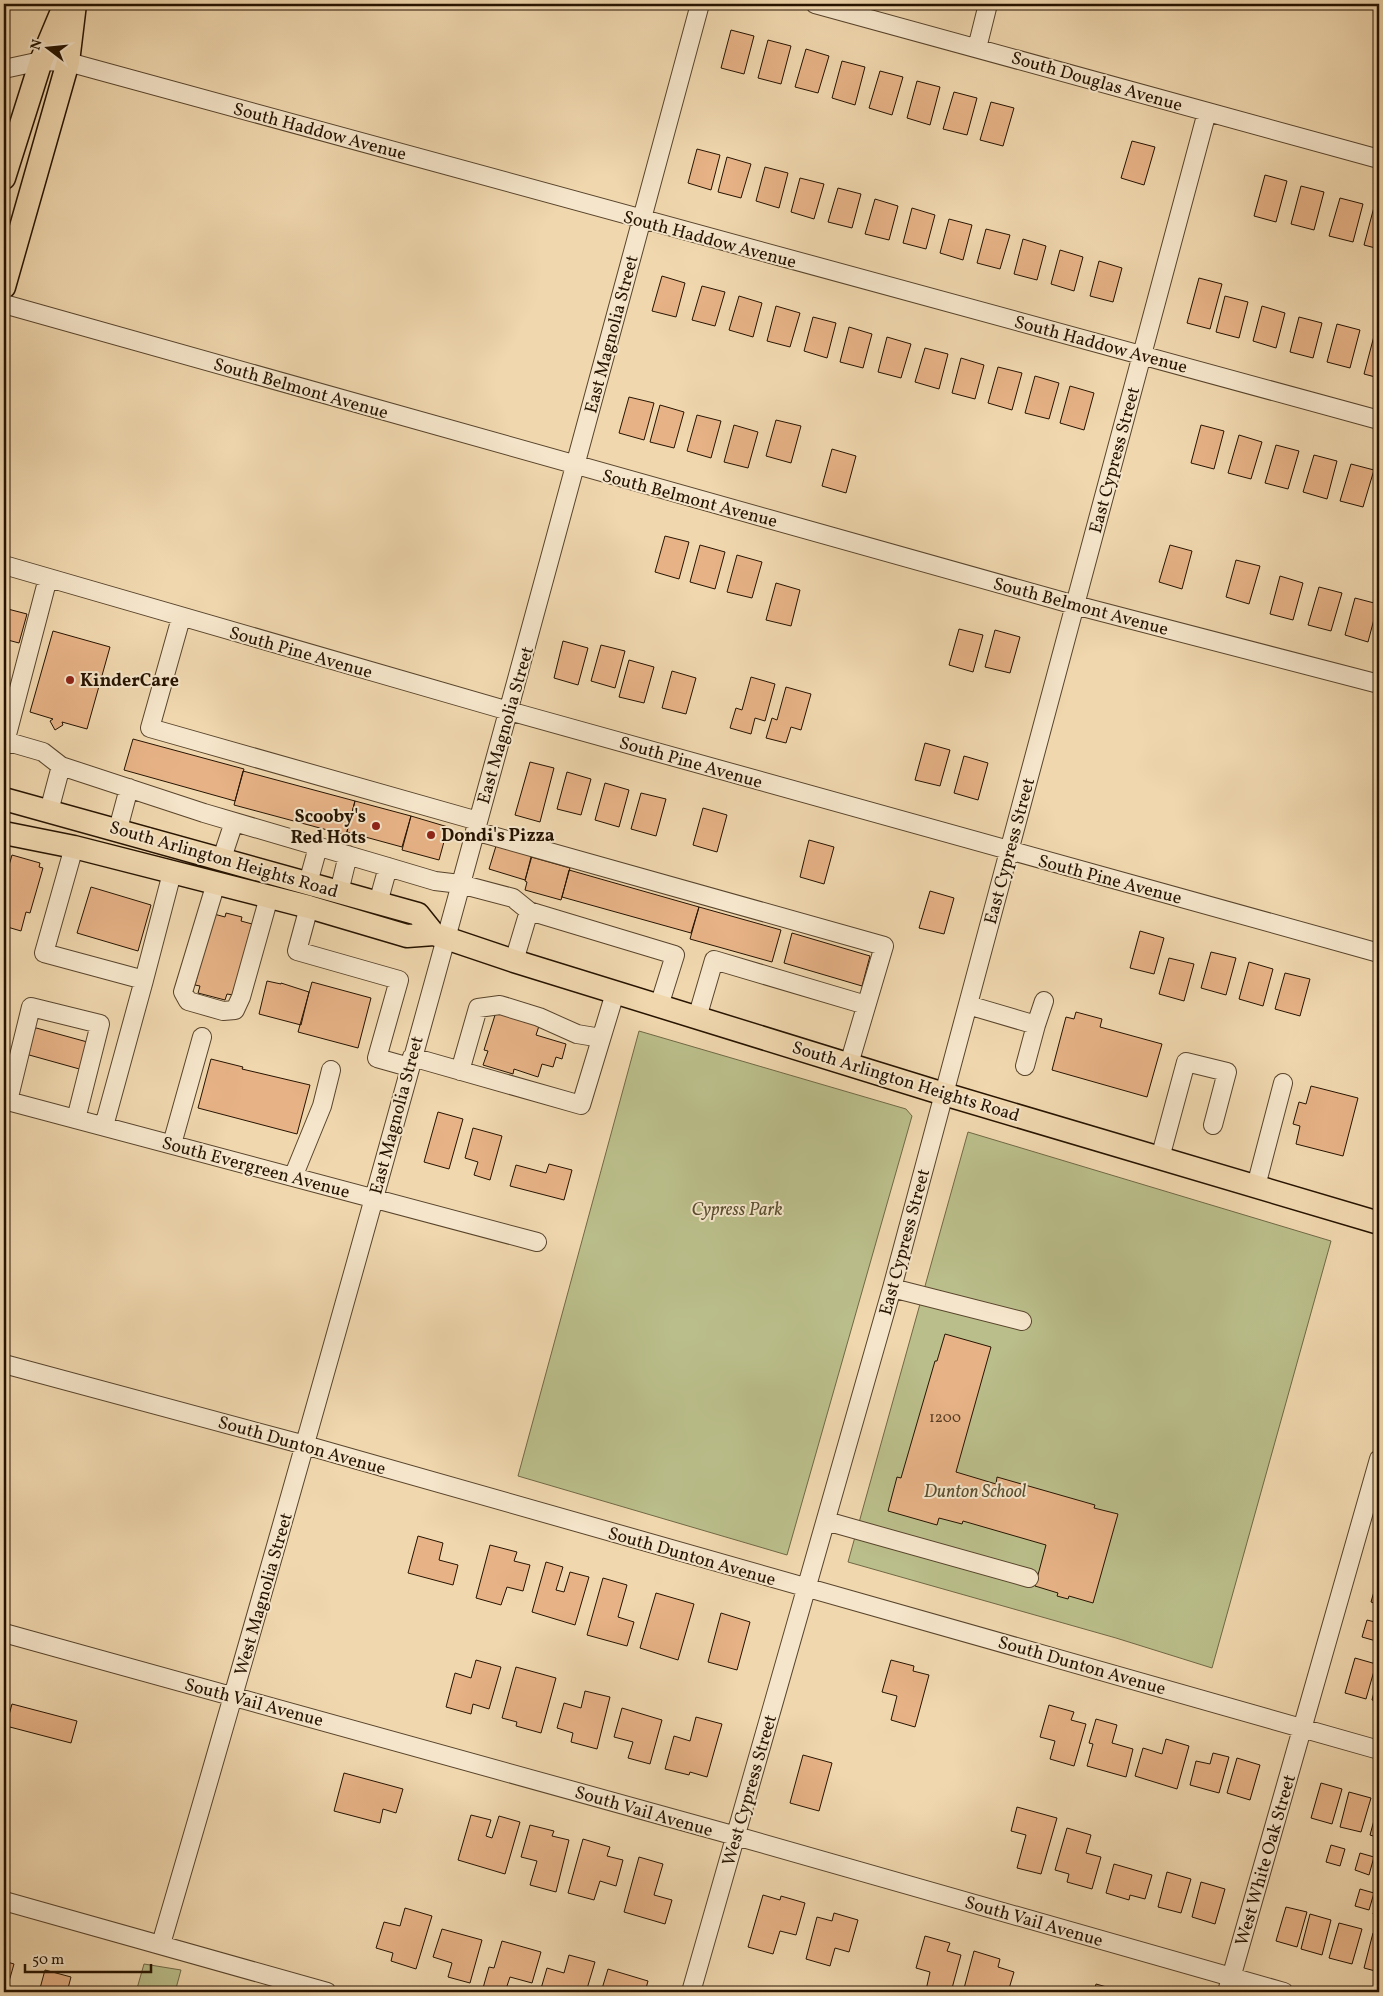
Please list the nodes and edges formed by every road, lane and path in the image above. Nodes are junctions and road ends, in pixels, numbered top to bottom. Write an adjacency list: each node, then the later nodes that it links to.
1 (66, 4): 7 (main road)
2 (76, 4): 8 (main road)
3 (700, 4): 13 (street, East Magnolia Street)
4 (816, 4): 6 (street, South Douglas Avenue)
5 (988, 4): 6 (street)
6 (977, 48): 10 (street, South Douglas Avenue)
7 (41, 62): 8 (street, South Haddow Avenue); 9 (street, South Haddow Avenue); 12 (main road)
8 (68, 62): 13 (street, South Haddow Avenue); 14 (main road)
9 (4, 68)
10 (1207, 112): 11 (street, South Douglas Avenue); 16 (street, East Cypress Street)
11 (1379, 159)
12 (4, 178)
13 (641, 220): 16 (street, South Haddow Avenue); 18 (street, East Magnolia Street)
14 (4, 287)
15 (4, 304): 18 (street, South Belmont Avenue)
16 (1142, 354): 17 (street, South Haddow Avenue); 21 (street, East Cypress Street)
17 (1379, 420)
18 (576, 466): 21 (street, South Belmont Avenue); 24 (street, East Magnolia Street)
19 (4, 565): 20 (street, South Pine Avenue)
20 (48, 578): 22 (street, South Pine Avenue); 25 (street)
21 (1075, 605): 23 (street, South Belmont Avenue); 36 (street, East Cypress Street)
22 (181, 618): 24 (street, South Pine Avenue); 31 (street)
23 (1379, 684)
24 (509, 711): 31 (street, East Magnolia Street); 36 (street, South Pine Avenue)
25 (4, 744): 26 (street)
26 (61, 766): 27 (street); 29 (street)
27 (129, 788): 30 (street); 32 (street)
28 (4, 799): 29 (main road, South Arlington Heights Road)
29 (49, 810): 32 (main road, South Arlington Heights Road)
30 (234, 822): 35 (street); 38 (street)
31 (477, 826): 43 (street, East Magnolia Street); 55 (street)
32 (118, 829): 38 (main road, South Arlington Heights Road)
33 (4, 833): 34 (main road, South Arlington Heights Road)
34 (74, 847): 40 (main road, South Arlington Heights Road); 52 (street)
35 (318, 847): 37 (street); 42 (street)
36 (1009, 851): 50 (street, South Pine Avenue); 56 (street, East Cypress Street)
37 (348, 855): 39 (street); 44 (street)
38 (222, 858): 42 (main road, South Arlington Heights Road)
39 (388, 867): 43 (street); 46 (street)
40 (172, 872): 41 (main road, South Arlington Heights Road); 52 (street)
41 (216, 883): 45 (main road, South Arlington Heights Road); 45 (street)
42 (308, 883): 44 (main road, South Arlington Heights Road)
43 (460, 884): 48 (street); 49 (street, East Magnolia Street)
44 (339, 892): 46 (main road, South Arlington Heights Road)
45 (269, 897): 47 (main road, South Arlington Heights Road)
46 (378, 902): 49 (main road, South Arlington Heights Road)
47 (309, 906): 49 (main road, South Arlington Heights Road); 62 (street)
48 (529, 911): 51 (street); 57 (street)
49 (439, 936): 51 (main road, South Arlington Heights Road); 62 (street, East Magnolia Street)
50 (1379, 953)
51 (514, 961): 53 (main road, South Arlington Heights Road)
52 (144, 980): 72 (street)
53 (615, 993): 57 (main road, South Arlington Heights Road); 61 (street)
54 (1044, 1001): 59 (street)
55 (866, 1005): 58 (street); 63 (street)
56 (968, 1005): 59 (street); 68 (street, East Cypress Street)
57 (660, 1006): 58 (main road, South Arlington Heights Road)
58 (697, 1018): 63 (main road, South Arlington Heights Road)
59 (1036, 1025): 64 (street)
60 (202, 1037): 73 (street)
61 (601, 1038): 66 (street); 66 (street)
62 (410, 1062): 66 (street); 77 (street, East Magnolia Street)
63 (849, 1064): 68 (main road, South Arlington Heights Road)
64 (1025, 1066)
65 (331, 1070): 75 (street)
66 (460, 1071)
67 (1283, 1084): 76 (street)
68 (944, 1094): 74 (main road, South Arlington Heights Road); 80 (street, East Cypress Street)
69 (6, 1100): 70 (street, South Evergreen Avenue); 70 (street)
70 (76, 1119): 72 (street, South Evergreen Avenue)
71 (1213, 1125): 74 (street)
72 (104, 1126): 73 (street, South Evergreen Avenue)
73 (172, 1144): 75 (street, South Evergreen Avenue)
74 (1160, 1158): 76 (main road, South Arlington Heights Road)
75 (293, 1177): 77 (street, South Evergreen Avenue)
76 (1256, 1186): 78 (main road, South Arlington Heights Road)
77 (374, 1198): 79 (street, South Evergreen Avenue); 83 (street, East Magnolia Street)
78 (1379, 1223)
79 (537, 1242)
80 (892, 1288): 81 (street); 86 (street, East Cypress Street)
81 (1022, 1321)
82 (4, 1364): 83 (street, South Dunton Avenue)
83 (305, 1445): 88 (street, South Dunton Avenue); 90 (street, West Magnolia Street)
84 (1379, 1459): 85 (street, West White Oak Street)
85 (1376, 1481): 91 (street, West White Oak Street)
86 (826, 1521): 87 (street); 88 (street, East Cypress Street)
87 (1029, 1578)
88 (806, 1588): 91 (street, South Dunton Avenue); 93 (street, West Cypress Street)
89 (4, 1633): 90 (street, South Vail Avenue)
90 (234, 1696): 93 (street, South Vail Avenue); 95 (street, West Magnolia Street)
91 (1303, 1727): 92 (street, South Dunton Avenue); 96 (street, West White Oak Street)
92 (1379, 1750)
93 (736, 1836): 96 (street, South Vail Avenue); 98 (street, West Cypress Street)
94 (4, 1901): 95 (street)
95 (161, 1944): 97 (street)
96 (1229, 1985): 99 (street, South Vail Avenue)
97 (327, 1992)
98 (691, 1992)
99 (1284, 1992)

